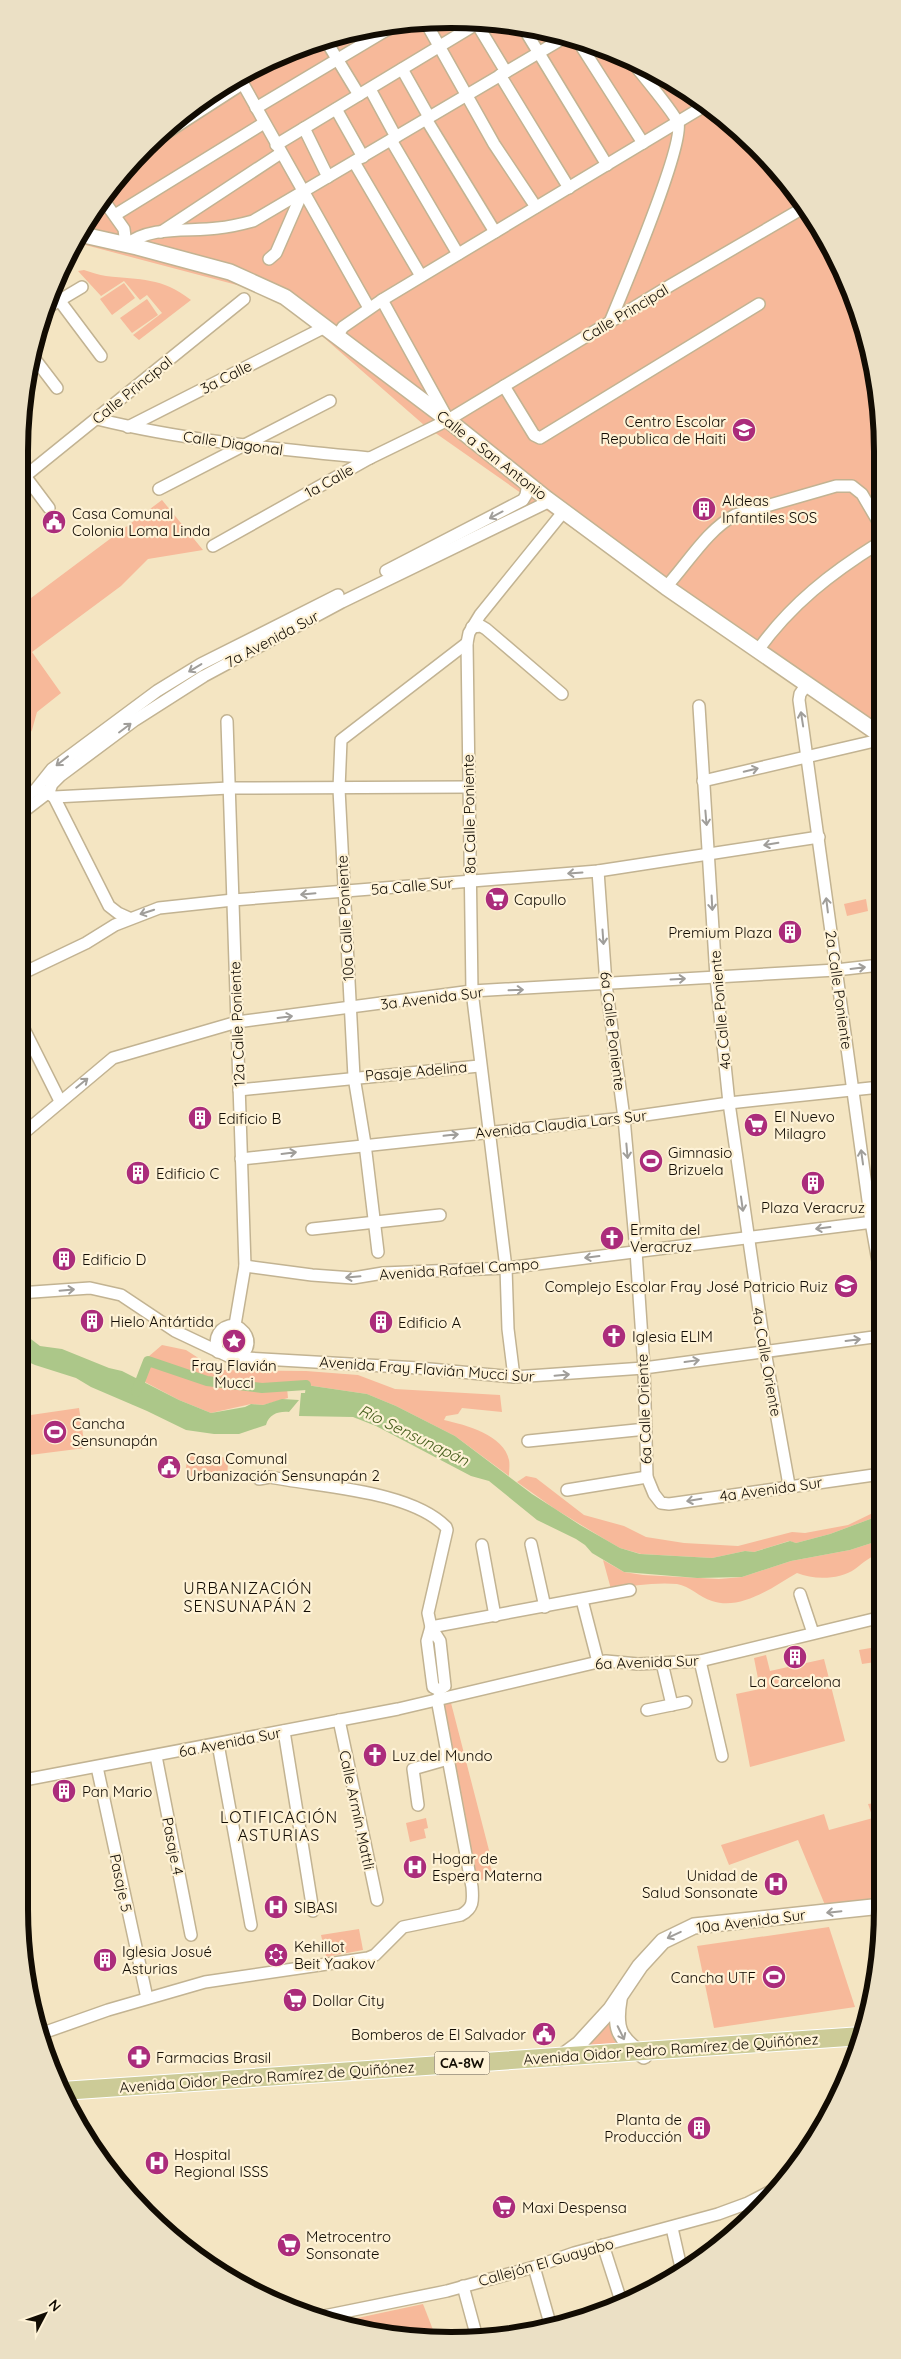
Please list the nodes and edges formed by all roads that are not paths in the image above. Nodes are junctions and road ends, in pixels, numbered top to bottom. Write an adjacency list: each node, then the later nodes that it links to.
1 (429, 28): 8 (street)
2 (470, 28): 8 (street)
3 (483, 29): 14 (street)
4 (380, 34): 11 (street)
5 (528, 35): 10 (street)
6 (558, 42): 10 (street)
7 (329, 46): 11 (street)
8 (440, 46): 12 (street); 17 (street)
9 (583, 49): 27 (street)
10 (539, 53): 14 (street); 30 (street)
11 (337, 59): 18 (street); 19 (street)
12 (402, 69): 16 (street); 22 (street)
13 (642, 73): 24 (street)
14 (503, 74): 17 (street); 32 (street)
15 (242, 83): 19 (street)
16 (370, 89): 18 (street); 26 (street)
17 (466, 94): 22 (street); 35 (street)
18 (359, 95): 20 (street)
19 (256, 108): 23 (street)
20 (336, 109): 25 (street); 29 (street)
21 (700, 109): 24 (street)
22 (428, 118): 26 (street); 38 (street)
23 (264, 122): 28 (street); 37 (street)
24 (678, 123): 27 (street); 52 (street)
25 (304, 128): 28 (street); 31 (street)
26 (394, 139): 29 (street); 42 (street)
27 (643, 144): 30 (street)
28 (278, 149): 33 (street); 39 (street)
29 (358, 159): 31 (street); 44 (street)
30 (607, 165): 32 (street)
31 (328, 177): 33 (street)
32 (569, 188): 35 (street)
33 (303, 191): 39 (street); 43 (street); 51 (street)
34 (107, 205): 37 (street)
35 (536, 207): 38 (street)
36 (799, 211): 52 (street, Calle Principal)
37 (114, 215): 41 (street)
38 (495, 232): 42 (street)
39 (159, 233): 41 (street)
40 (86, 236): 41 (street, Calle a San Antonio)
41 (126, 245): 53 (street, Calle a San Antonio)
42 (458, 254): 44 (street)
43 (269, 259)
44 (421, 276): 48 (street)
45 (82, 287): 47 (street)
46 (244, 299): 60 (street, Calle Principal)
47 (59, 300): 49 (street); 55 (street)
48 (382, 300): 51 (street); 61 (street)
49 (55, 303)
50 (759, 304): 57 (street)
51 (369, 308): 54 (street)
52 (610, 322): 57 (street, Calle Principal)
53 (325, 326): 54 (street, Calle a San Antonio); 62 (street, 3a Calle)
54 (337, 336): 61 (street, Calle a San Antonio)
55 (102, 356)
56 (37, 361): 58 (street)
57 (504, 386): 61 (street, Calle Principal)
58 (57, 388)
59 (330, 401): 63 (street)
60 (97, 419): 62 (street, Calle Diagonal); 65 (street, Calle Principal)
61 (448, 420): 64 (street, 1a Calle); 67 (street, Calle a San Antonio)
62 (128, 427): 63 (street, Calle Diagonal)
63 (242, 446): 64 (street, Calle Diagonal); 68 (street)
64 (370, 458): 73 (street, 1a Calle)
65 (28, 470)
66 (28, 483): 70 (street)
67 (528, 483): 69 (street, Calle a San Antonio); 89 (street, 7a Avenida Sur, one-way to 89)
68 (159, 489)
69 (550, 501): 71 (street, Calle a San Antonio); 92 (street, 7a Avenida Sur, one-way to 69)
70 (49, 508)
71 (564, 511): 75 (street, Calle a San Antonio); 76 (street, 8a Calle Poniente)
72 (874, 514): 75 (street)
73 (213, 546)
74 (874, 547): 78 (street)
75 (666, 587): 78 (street, Calle a San Antonio)
76 (472, 627): 77 (street, 8a Calle Poniente); 80 (street)
77 (467, 643): 87 (street, 8a Calle Poniente); 90 (street, 10a Calle Poniente)
78 (758, 650): 79 (street, Calle a San Antonio)
79 (807, 684): 83 (street, Calle a San Antonio); 85 (street, 2a Calle Poniente, one-way to 79)
80 (562, 694)
81 (699, 706): 86 (street, 4a Calle Poniente)
82 (227, 721): 88 (street, 12a Calle Poniente)
83 (874, 731)
84 (874, 741): 85 (street)
85 (808, 758): 86 (street, one-way to 85); 94 (street, 2a Calle Poniente)
86 (703, 781): 95 (street, 4a Calle Poniente, one-way to 95)
87 (468, 787): 90 (street); 97 (street, 8a Calle Poniente)
88 (229, 788): 90 (street); 92 (street); 99 (street, 12a Calle Poniente)
89 (36, 789): 91 (street, 7a Avenida Sur); 92 (street)
90 (339, 789): 98 (street, 10a Calle Poniente)
91 (28, 795)
92 (51, 795): 93 (street, 7a Avenida Sur); 100 (street)
93 (28, 809)
94 (819, 837): 95 (street, 5a Calle Sur, one-way to 95); 103 (street, 2a Calle Poniente, one-way to 94)
95 (709, 854): 96 (street, 5a Calle Sur); 104 (street, 4a Calle Poniente, one-way to 104)
96 (598, 871): 97 (street, 5a Calle Sur, one-way to 97); 105 (street, 6a Calle Poniente, one-way to 105)
97 (470, 881): 98 (street, 5a Calle Sur); 106 (street, 8a Calle Poniente)
98 (343, 891): 99 (street, 5a Calle Sur, one-way to 99); 107 (street, 10a Calle Poniente)
99 (233, 900): 100 (street, 5a Calle Sur, one-way to 100); 108 (street, 12a Calle Poniente)
100 (129, 918): 102 (street, 5a Calle Sur)
101 (874, 966): 103 (street, 3a Avenida Sur, one-way to 101)
102 (28, 970)
103 (836, 970): 104 (street, 3a Avenida Sur); 114 (street, 2a Calle Poniente)
104 (716, 977): 105 (street, 3a Avenida Sur, one-way to 104); 116 (street, 4a Calle Poniente)
105 (606, 984): 106 (street, 3a Avenida Sur, one-way to 105); 117 (street, 6a Calle Poniente)
106 (472, 991): 107 (street, 3a Avenida Sur); 110 (street, 8a Calle Poniente)
107 (350, 1007): 108 (street, 3a Avenida Sur, one-way to 107); 111 (street, 10a Calle Poniente)
108 (236, 1022): 113 (street, 12a Calle Poniente); 115 (street, 3a Avenida Sur, one-way to 108)
109 (28, 1037): 115 (street)
110 (479, 1066): 111 (street, Pasaje Adelina); 119 (street, 8a Calle Poniente)
111 (354, 1077): 113 (street, Pasaje Adelina); 120 (street, 10a Calle Poniente)
112 (874, 1088): 114 (street, Avenida Claudia Lars Sur)
113 (239, 1090): 121 (street, 12a Calle Poniente)
114 (852, 1090): 116 (street, Avenida Claudia Lars Sur); 122 (street, 2a Calle Poniente, one-way to 114)
115 (60, 1101): 118 (street, 3a Avenida Sur)
116 (729, 1103): 117 (street, Avenida Claudia Lars Sur); 127 (street, 4a Calle Poniente, one-way to 127)
117 (624, 1118): 119 (street, Avenida Claudia Lars Sur); 129 (street, 6a Calle Poniente, one-way to 129)
118 (28, 1130)
119 (490, 1131): 120 (street, Avenida Claudia Lars Sur, one-way to 119); 131 (street, 8a Calle Poniente)
120 (365, 1144): 121 (street, Avenida Claudia Lars Sur, one-way to 120); 125 (street, 10a Calle Poniente)
121 (241, 1159): 130 (street, 12a Calle Poniente)
122 (874, 1211)
123 (440, 1215): 125 (street)
124 (874, 1222): 127 (street, Avenida Rafael Campo, one-way to 127)
125 (375, 1224): 126 (street); 128 (street, 10a Calle Poniente)
126 (312, 1229)
127 (747, 1238): 129 (street, Avenida Rafael Campo); 135 (street, 4a Calle Oriente)
128 (378, 1252)
129 (636, 1252): 131 (street, Avenida Rafael Campo, one-way to 131); 138 (street, 6a Calle Oriente)
130 (245, 1266): 131 (street, Avenida Rafael Campo, one-way to 130); 133 (street, 12a Calle Poniente)
131 (506, 1268): 139 (street, 8a Calle Poniente)
132 (28, 1293): 136 (street, Avenida Fray Flavián Mucci Sur, one-way to 136)
133 (235, 1325): 136 (street); 137 (street)
134 (874, 1337): 135 (street, Avenida Fray Flavián Mucci Sur, one-way to 134)
135 (765, 1351): 138 (street, Avenida Fray Flavián Mucci Sur, one-way to 135); 145 (street, 4a Calle Oriente)
136 (218, 1352): 137 (street, Avenida Fray Flavián Mucci Sur)
137 (240, 1357): 139 (street, Avenida Fray Flavián Mucci Sur)
138 (644, 1368): 139 (street, Avenida Fray Flavián Mucci Sur, one-way to 138); 140 (street, 6a Calle Oriente)
139 (514, 1378)
140 (646, 1429): 141 (street); 143 (street, 6a Calle Oriente)
141 (528, 1441)
142 (874, 1475): 145 (street, 4a Avenida Sur)
143 (647, 1477): 146 (street); 147 (street, 6a Calle Oriente)
144 (259, 1479): 156 (street)
145 (789, 1485): 147 (street, 4a Avenida Sur, one-way to 147)
146 (567, 1490)
147 (661, 1503)
148 (531, 1544): 153 (street)
149 (482, 1545): 154 (street)
150 (630, 1590): 152 (street)
151 (800, 1594): 157 (street)
152 (582, 1600): 153 (street); 158 (street)
153 (545, 1607): 154 (street)
154 (495, 1616): 156 (street)
155 (874, 1620): 157 (street, 6a Avenida Sur)
156 (431, 1627): 161 (street)
157 (813, 1632): 159 (street, 6a Avenida Sur)
158 (598, 1662): 160 (street, 6a Avenida Sur); 161 (street, 6a Avenida Sur)
159 (700, 1662): 160 (street, 6a Avenida Sur); 169 (street)
160 (662, 1663): 163 (street)
161 (439, 1696): 165 (street, 6a Avenida Sur); 170 (street)
162 (686, 1702): 163 (street)
163 (672, 1705): 164 (street)
164 (647, 1710)
165 (339, 1720): 166 (street, 6a Avenida Sur); 174 (street, Calle Armín Mattli)
166 (284, 1732): 167 (street, 6a Avenida Sur); 176 (street)
167 (218, 1744): 168 (street, 6a Avenida Sur); 177 (street)
168 (156, 1756): 171 (street, 6a Avenida Sur); 178 (street, Pasaje 4)
169 (722, 1756)
170 (448, 1759): 173 (street); 180 (street)
171 (97, 1767): 172 (street, 6a Avenida Sur); 180 (street, Pasaje 5)
172 (28, 1779)
173 (418, 1804)
174 (377, 1900)
175 (874, 1907): 179 (street, 10a Avenida Sur, one-way to 179)
176 (313, 1911)
177 (251, 1925)
178 (191, 1935)
179 (620, 1996): 184 (street, 10a Avenida Sur, one-way to 184); 185 (street, 10a Avenida Sur)
180 (147, 1998): 181 (street)
181 (46, 2032)
182 (853, 2037): 184 (main road, Avenida Oidor Pedro Ramírez de Quiñónez / CA-8W)
183 (850, 2047): 184 (main road, Avenida Oidor Pedro Ramírez de Quiñónez / CA-8W)
184 (643, 2055): 185 (main road, Avenida Oidor Pedro Ramírez de Quiñónez / CA-8W); 187 (main road, Avenida Oidor Pedro Ramírez de Quiñónez / CA-8W)
185 (560, 2058): 186 (main road, Avenida Oidor Pedro Ramírez de Quiñónez / CA-8W)
186 (69, 2090)
187 (73, 2099)
188 (748, 2208): 189 (street, Callejón El Guayabo)
189 (672, 2228): 190 (street, Callejón El Guayabo); 191 (street)
190 (603, 2245): 192 (street, Callejón El Guayabo); 194 (street)
191 (680, 2264)
192 (534, 2267): 193 (street, Callejón El Guayabo); 196 (street)
193 (463, 2286): 195 (street, Callejón El Guayabo); 197 (street)
194 (619, 2296)
195 (332, 2314)
196 (549, 2319)
197 (475, 2331)

